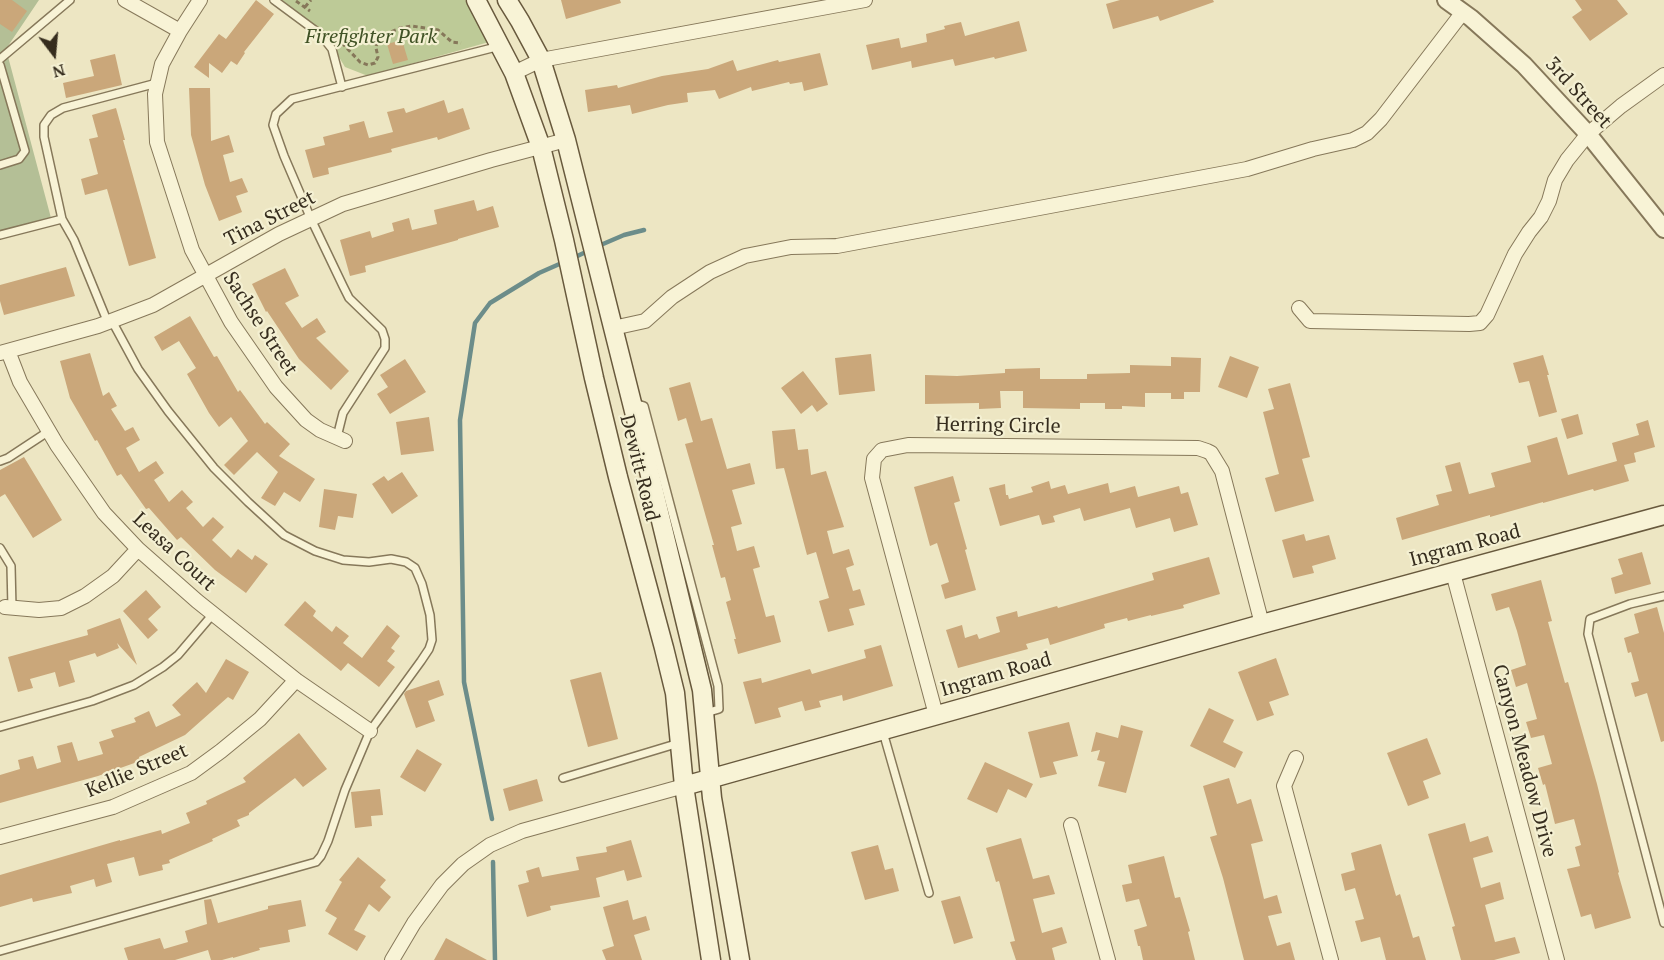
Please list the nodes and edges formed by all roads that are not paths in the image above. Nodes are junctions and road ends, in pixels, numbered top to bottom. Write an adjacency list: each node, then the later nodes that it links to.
1 (70, 0): 12 (lane)
2 (125, 0): 10 (street)
3 (200, 0): 10 (street, Sachse Street)
4 (274, 0): 18 (lane)
5 (476, 0): 11 (main road, Dewitt Road)
6 (507, 0): 13 (main road, Dewitt Road)
7 (865, 0): 13 (street)
8 (1446, 0): 9 (street, 3rd Street)
9 (1463, 12): 19 (street, 3rd Street); 30 (street)
10 (180, 31): 17 (street, Sachse Street)
11 (500, 46): 15 (main road, Dewitt Road); 18 (lane)
12 (0, 59)
13 (541, 60): 15 (street); 20 (main road, Dewitt Road)
14 (0, 64): 22 (lane)
15 (514, 73): 21 (main road, Dewitt Road)
16 (1664, 75): 19 (street)
17 (158, 83): 23 (lane); 27 (street, Sachse Street)
18 (342, 87): 24 (lane)
19 (1588, 134): 25 (street, 3rd Street); 28 (street)
20 (566, 140): 21 (street, Tina Street); 30 (main road, Dewitt Road)
21 (541, 147): 24 (street, Tina Street); 31 (main road, Dewitt Road)
22 (0, 165)
23 (62, 219): 26 (lane); 29 (lane)
24 (311, 219): 27 (street, Tina Street); 36 (lane)
25 (1664, 229)
26 (0, 236)
27 (206, 276): 29 (street, Tina Street); 36 (street, Sachse Street)
28 (1299, 308)
29 (110, 322): 32 (street, Tina Street); 52 (lane)
30 (614, 328): 31 (main road); 33 (main road, Dewitt Road)
31 (584, 335): 34 (main road, Dewitt Road)
32 (4, 352): 35 (street, Leasa Court)
33 (632, 402): 34 (main road); 47 (main road, Dewitt Road)
34 (601, 409): 49 (main road, Dewitt Road)
35 (49, 431): 37 (lane); 40 (street, Leasa Court)
36 (341, 439)
37 (0, 461)
38 (1664, 515): 41 (main road, Ingram Road)
39 (0, 548): 43 (lane)
40 (138, 549): 43 (street); 44 (street, Leasa Court)
41 (1453, 573): 45 (main road, Ingram Road); 68 (street, Canyon Meadow Drive)
42 (1664, 596): 61 (lane)
43 (4, 609)
44 (213, 614): 46 (street, Leasa Court); 50 (lane)
45 (1262, 624): 48 (main road, Ingram Road); 48 (street, Herring Circle)
46 (296, 680): 52 (street, Leasa Court); 59 (street, Kellie Street)
47 (704, 713): 49 (main road); 56 (main road, Dewitt Road)
48 (936, 715): 51 (main road, Ingram Road)
49 (677, 718): 53 (main road, Dewitt Road)
50 (0, 727)
51 (883, 730): 56 (main road, Ingram Road); 60 (lane)
52 (370, 731): 62 (lane)
53 (679, 743): 55 (lane); 57 (main road, Dewitt Road)
54 (1296, 758): 67 (street)
55 (563, 778)
56 (711, 778): 57 (main road, Ingram Road); 65 (main road, Dewitt Road)
57 (684, 786): 63 (street, Ingram Road); 64 (main road, Dewitt Road)
58 (1071, 825): 66 (street)
59 (0, 837)
60 (929, 893)
61 (1664, 923)
62 (0, 951)
63 (392, 960)
64 (711, 960)
65 (740, 960)
66 (1108, 960)
67 (1331, 960)
68 (1557, 960)

